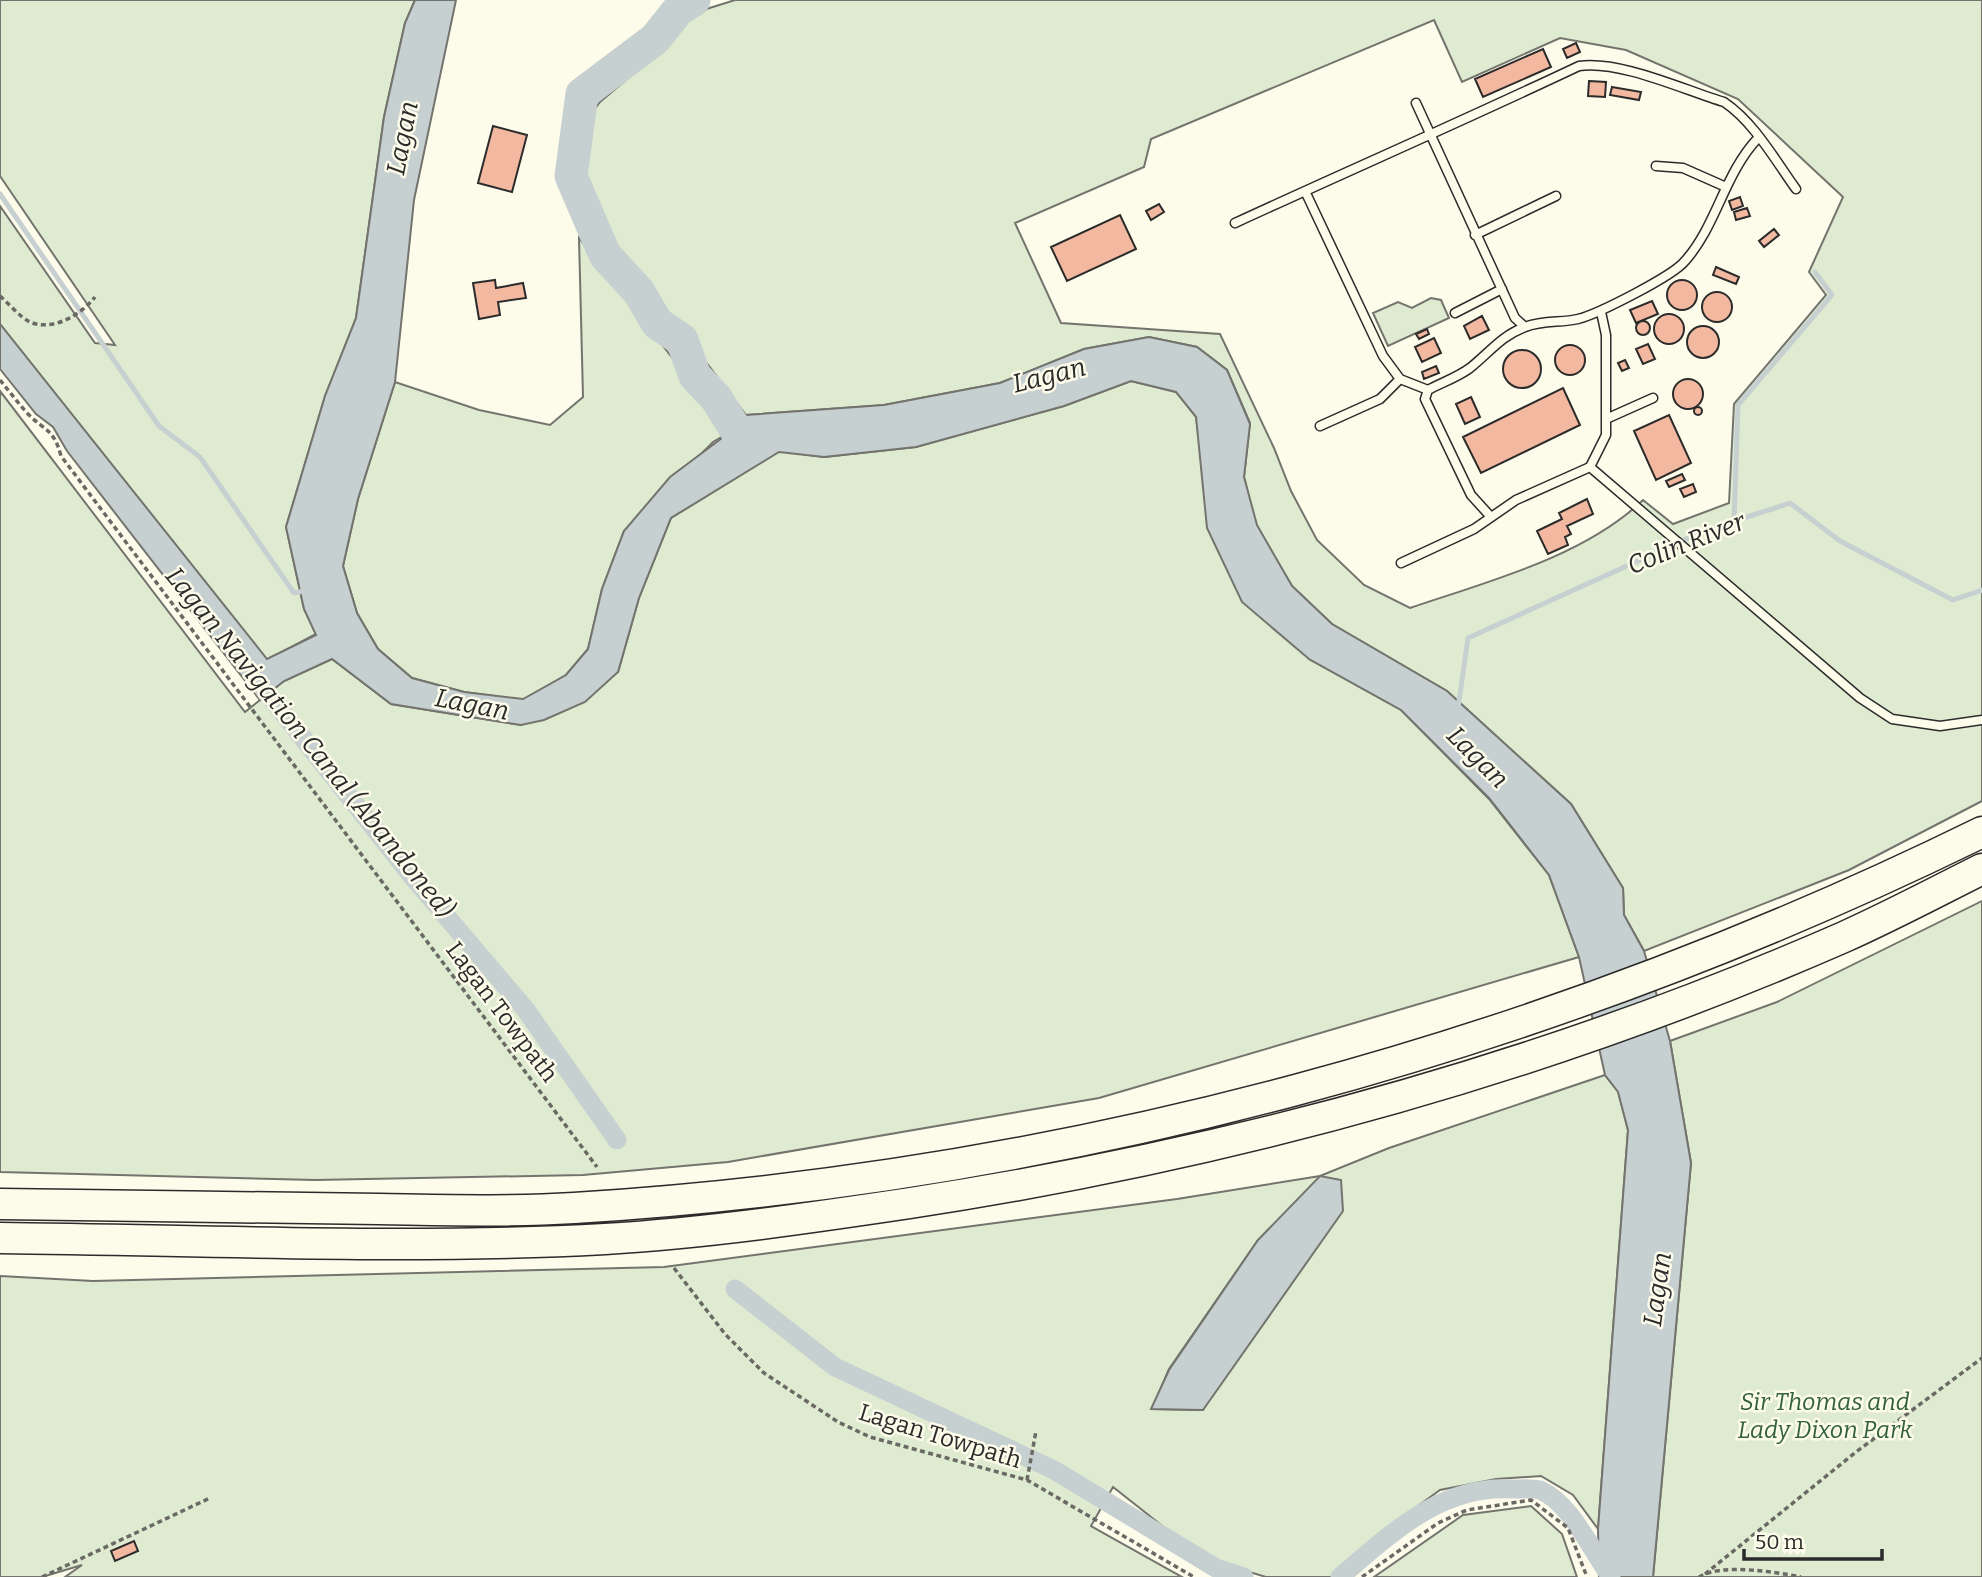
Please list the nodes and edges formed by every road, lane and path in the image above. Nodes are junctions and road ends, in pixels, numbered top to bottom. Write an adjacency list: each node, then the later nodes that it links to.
1 (1416, 103): 2 (lane)
2 (1430, 134): 3 (lane); 7 (lane); 10 (lane)
3 (1758, 138): 5 (lane); 6 (lane)
4 (1656, 166): 5 (lane)
5 (1726, 187): 14 (lane)
6 (1796, 189)
7 (1305, 191): 9 (lane); 17 (lane)
8 (1556, 196): 10 (lane)
9 (1235, 223)
10 (1475, 235): 11 (lane)
11 (1502, 289): 15 (lane); 16 (lane)
12 (0, 296): 13 (path)
13 (95, 297)
14 (1601, 312): 16 (lane); 21 (lane)
15 (1455, 313)
16 (1525, 327): 19 (lane)
17 (1400, 379): 19 (lane); 22 (lane)
18 (0, 380): 29 (path, Lagan Towpath)
19 (1428, 390): 24 (lane)
20 (1653, 398): 21 (lane)
21 (1606, 419): 23 (lane)
22 (1320, 426)
23 (1590, 467): 24 (lane); 26 (lane)
24 (1491, 517): 25 (lane)
25 (1401, 563)
26 (1982, 720)
27 (1982, 832): 30 (highway)
28 (1982, 869): 31 (highway)
29 (597, 1167)
30 (0, 1204)
31 (0, 1238)
32 (674, 1268): 35 (path, Lagan Towpath)
33 (1982, 1358): 37 (path)
34 (1036, 1431): 35 (path)
35 (1027, 1480): 39 (path, Lagan Towpath)
36 (210, 1498): 38 (path)
37 (1704, 1574): 42 (path); 43 (path)
38 (42, 1577)
39 (1194, 1577)
40 (1362, 1577): 41 (path)
41 (1587, 1577)
42 (1699, 1577)
43 (1801, 1577)

